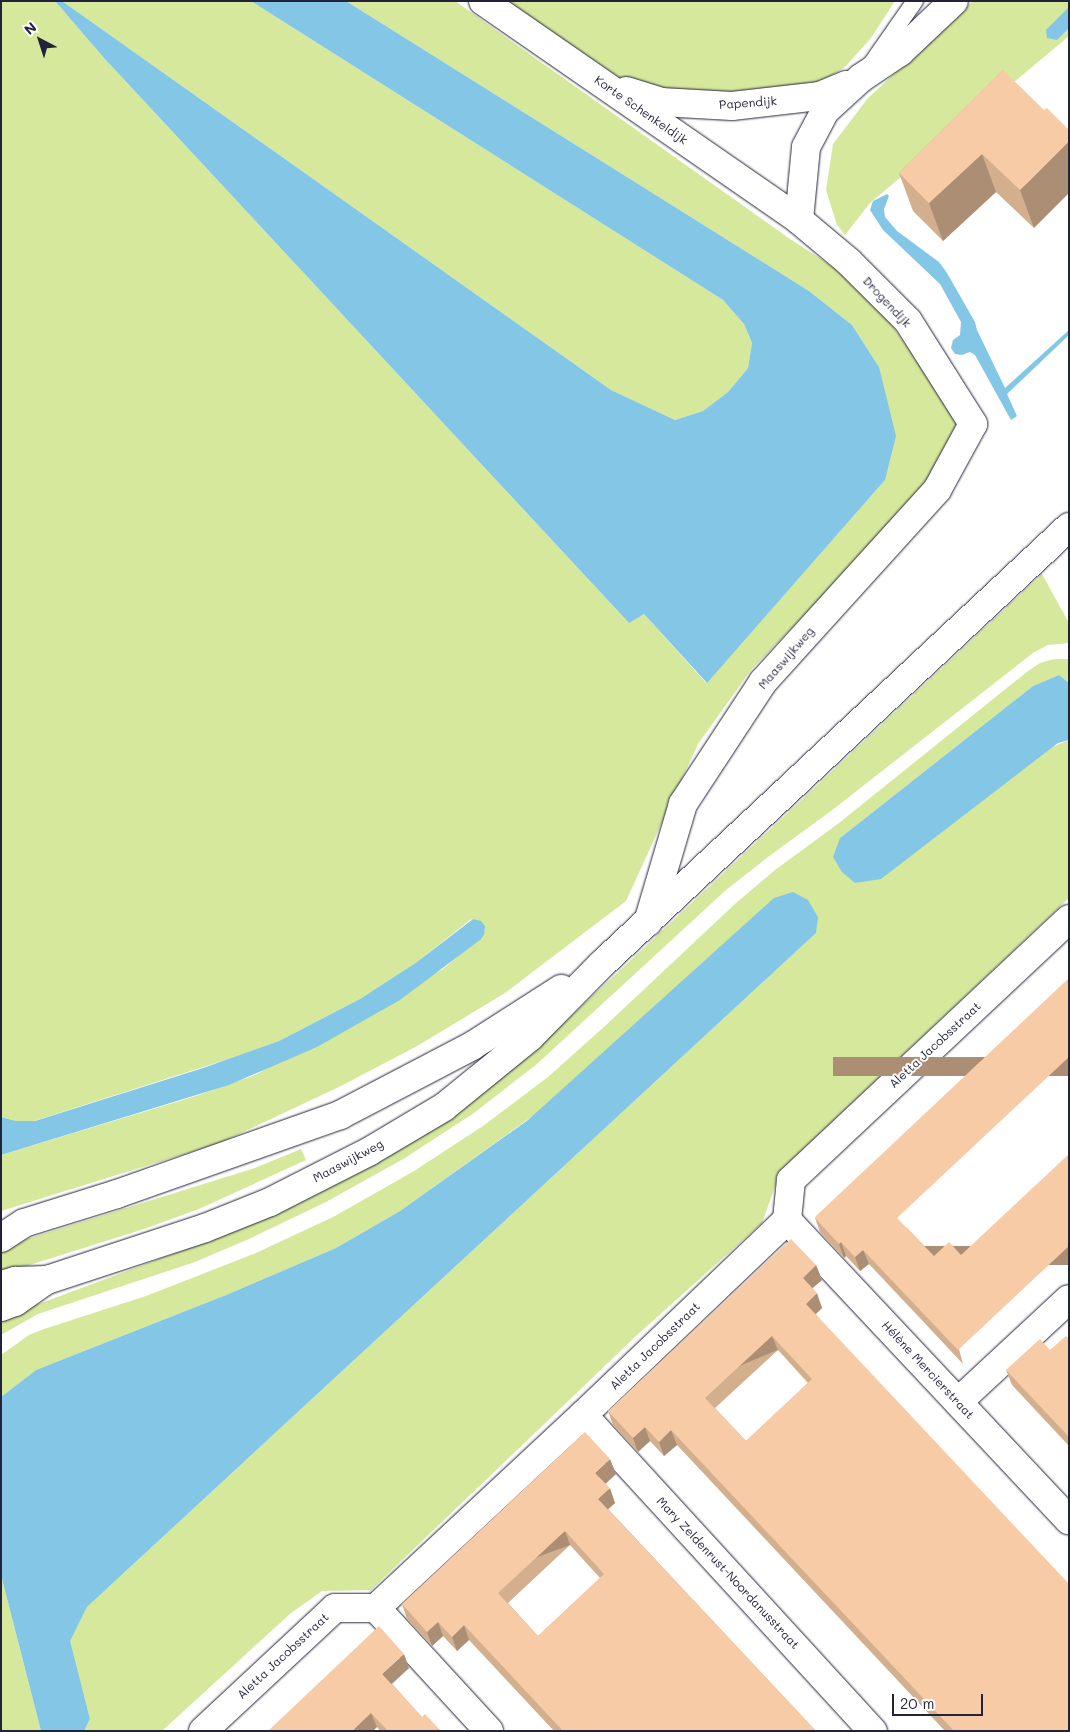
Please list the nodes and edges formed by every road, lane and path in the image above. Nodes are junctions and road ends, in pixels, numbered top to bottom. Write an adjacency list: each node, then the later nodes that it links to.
1 (483, 1): 5 (street, Korte Schenkeldijk)
2 (915, 1): 4 (lane)
3 (954, 1): 4 (street, Papendijk)
4 (861, 78): 5 (street, Papendijk); 6 (street, Papendijk)
5 (604, 84): 6 (street, Korte Schenkeldijk)
6 (799, 220): 7 (street, Drogendijk)
7 (973, 424): 10 (street, Maaswijkweg)
8 (1069, 527): 10 (street, Maaswijkweg)
9 (1069, 919): 12 (street, Aletta Jacobsstraat)
10 (648, 922): 11 (street, Maaswijkweg)
11 (603, 963): 13 (street, Maaswijkweg); 15 (street, Maaswijkweg)
12 (787, 1220): 19 (street, Hélène Mercierstraat); 20 (street, Aletta Jacobsstraat)
13 (13, 1222): 14 (street, Maaswijkweg)
14 (1, 1238)
15 (47, 1280): 16 (street, Maaswijkweg); 18 (street, Maaswijkweg)
16 (1, 1286)
17 (1069, 1299): 19 (street)
18 (1, 1307)
19 (958, 1402): 21 (street, Hélène Mercierstraat)
20 (582, 1415): 22 (street, Aletta Jacobsstraat); 25 (street, Mary Zeldenrust-Noordanusstraat)
21 (1069, 1520)
22 (376, 1608): 23 (street, Aletta Jacobsstraat); 24 (street)
23 (203, 1731)
24 (489, 1731)
25 (873, 1731)

